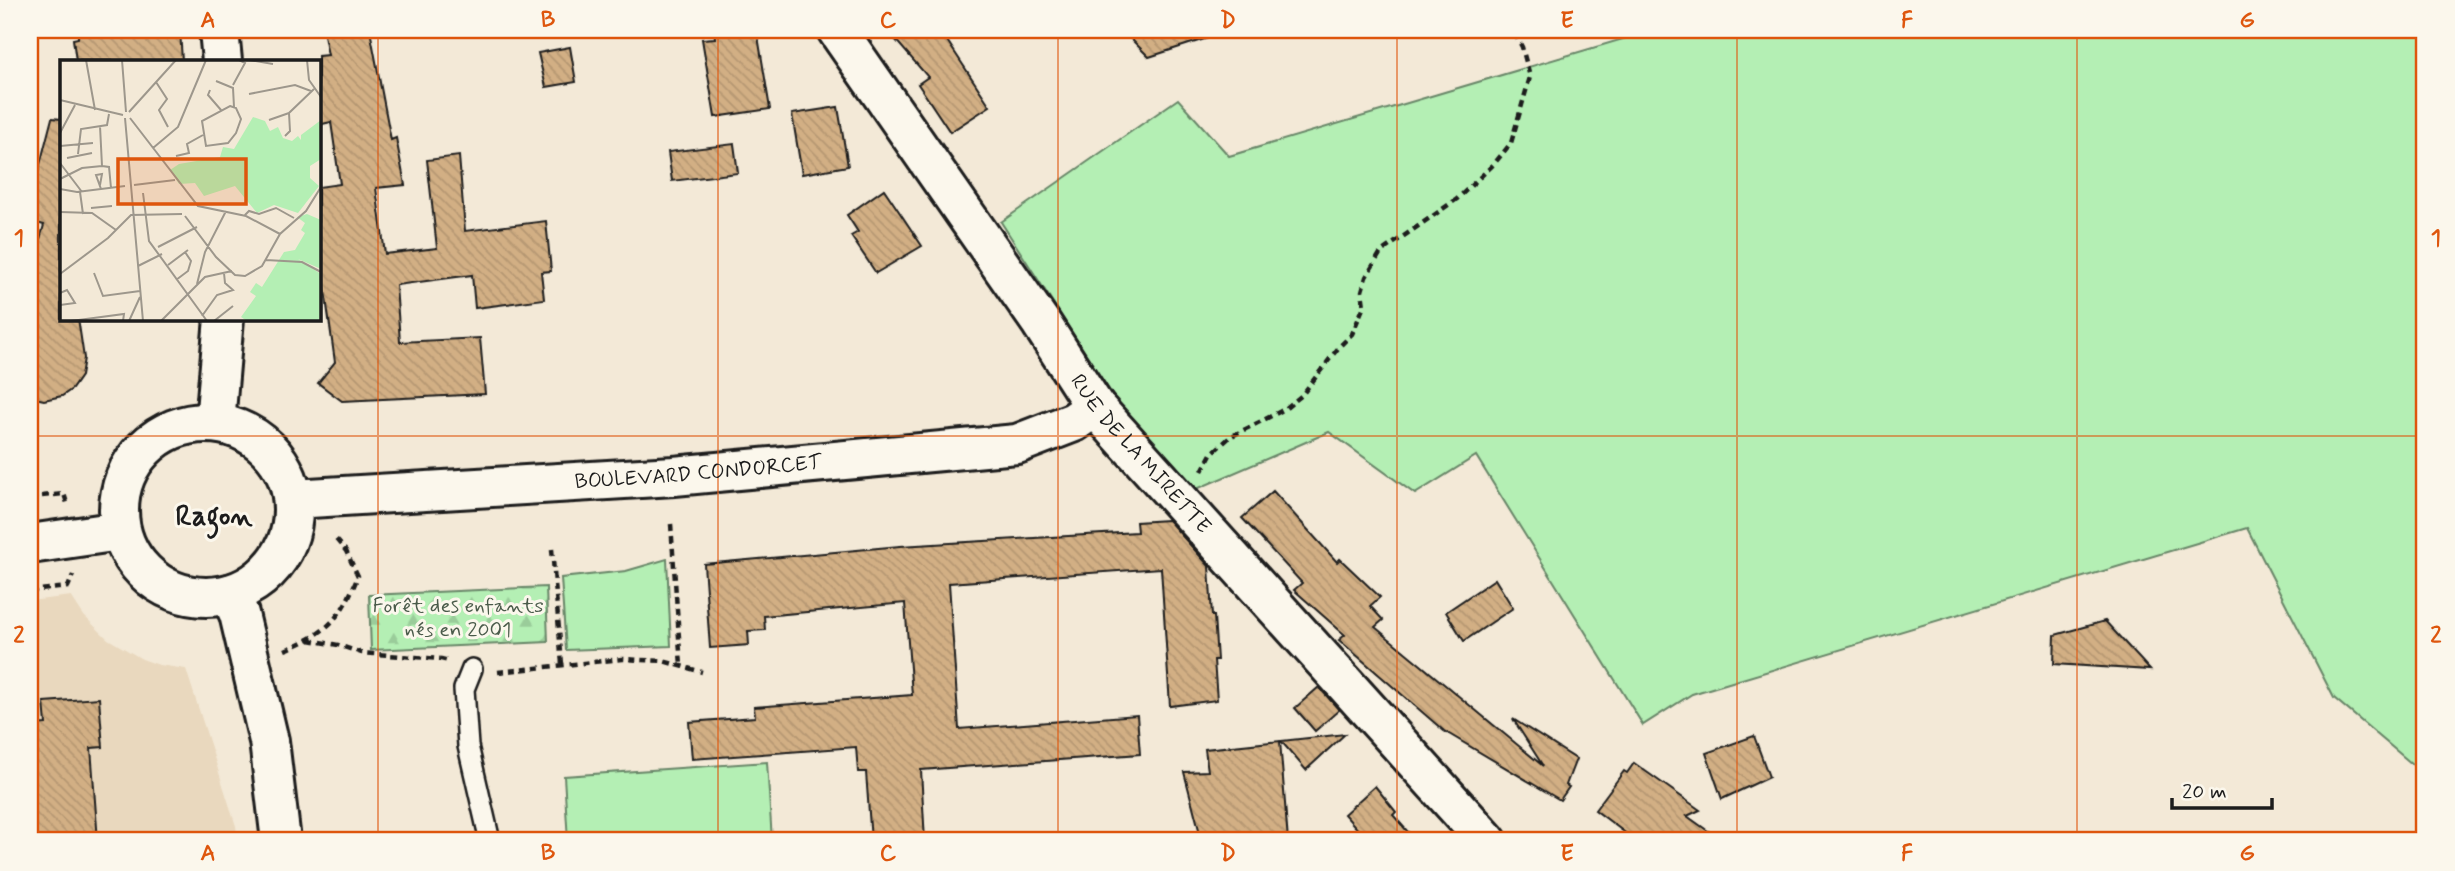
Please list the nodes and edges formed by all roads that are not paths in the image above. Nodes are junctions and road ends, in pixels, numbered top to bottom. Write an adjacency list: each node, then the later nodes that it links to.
1 (219, 30): 3 (street)
2 (837, 30): 5 (street, RUE DE LA MIRETTE)
3 (222, 60)
4 (223, 320): 6 (street)
5 (1095, 407): 7 (street, BOULEVARD CONDORCET); 14 (street, RUE DE LA MIRETTE)
6 (215, 423): 7 (street); 8 (street)
7 (293, 499): 10 (street)
8 (120, 531): 9 (street); 10 (street)
9 (30, 544)
10 (230, 594): 12 (street)
11 (472, 669): 13 (lane)
12 (281, 841)
13 (490, 841)
14 (1487, 841)

